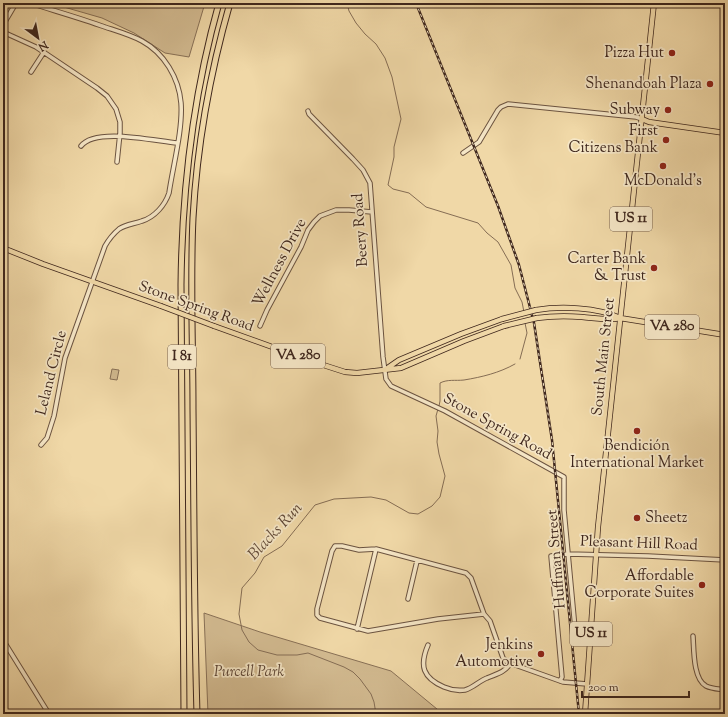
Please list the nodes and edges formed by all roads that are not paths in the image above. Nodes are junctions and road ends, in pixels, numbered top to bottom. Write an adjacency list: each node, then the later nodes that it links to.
1 (16, 3): 6 (street)
2 (30, 3): 14 (street, Leland Circle)
3 (219, 3): 44 (highway, I 81)
4 (230, 3): 45 (highway, I 81)
5 (654, 3): 11 (main road, South Main Street / US 11)
6 (3, 25)
7 (3, 32): 8 (street)
8 (44, 52): 9 (street); 13 (street)
9 (31, 72)
10 (308, 111): 18 (street, Beery Road)
11 (642, 119): 12 (main road); 16 (street); 21 (main road, South Main Street / US 11)
12 (725, 133)
13 (120, 136): 14 (street); 15 (street); 17 (street)
14 (177, 143): 20 (street, Leland Circle)
15 (81, 146)
16 (463, 153)
17 (118, 162)
18 (372, 212): 22 (street, Wellness Drive); 24 (street, Beery Road)
19 (3, 248): 20 (main road, Stone Spring Road / VA 280)
20 (92, 282): 24 (main road, Stone Spring Road / VA 280, bridge); 25 (street, Leland Circle)
21 (620, 318): 23 (main road, Stone Spring Road / VA 280); 24 (main road, Stone Spring Road / VA 280, bridge); 24 (main road, Stone Spring Road / VA 280, bridge); 29 (main road, South Main Street / US 11)
22 (260, 326)
23 (725, 335)
24 (385, 370): 26 (street, Stone Spring Road)
25 (41, 445)
26 (564, 477): 28 (street, Huffman Street)
27 (376, 550): 31 (street); 34 (street); 34 (street)
28 (568, 554): 29 (street, Pleasant Hill Road); 36 (street, Huffman Street); 40 (street, Pleasant Hill Road)
29 (597, 555): 30 (street, Pleasant Hill Road); 41 (main road, South Main Street / US 11)
30 (725, 560)
31 (417, 561): 32 (street); 33 (street)
32 (408, 599)
33 (484, 614): 34 (street); 39 (street)
34 (357, 629)
35 (693, 636): 42 (street)
36 (576, 639)
37 (3, 640): 43 (street)
38 (428, 645): 39 (street)
39 (510, 664): 40 (street)
40 (560, 681): 41 (street)
41 (587, 684): 46 (main road, South Main Street / US 11)
42 (725, 690)
43 (49, 714)
44 (184, 714)
45 (197, 714)
46 (585, 714)

